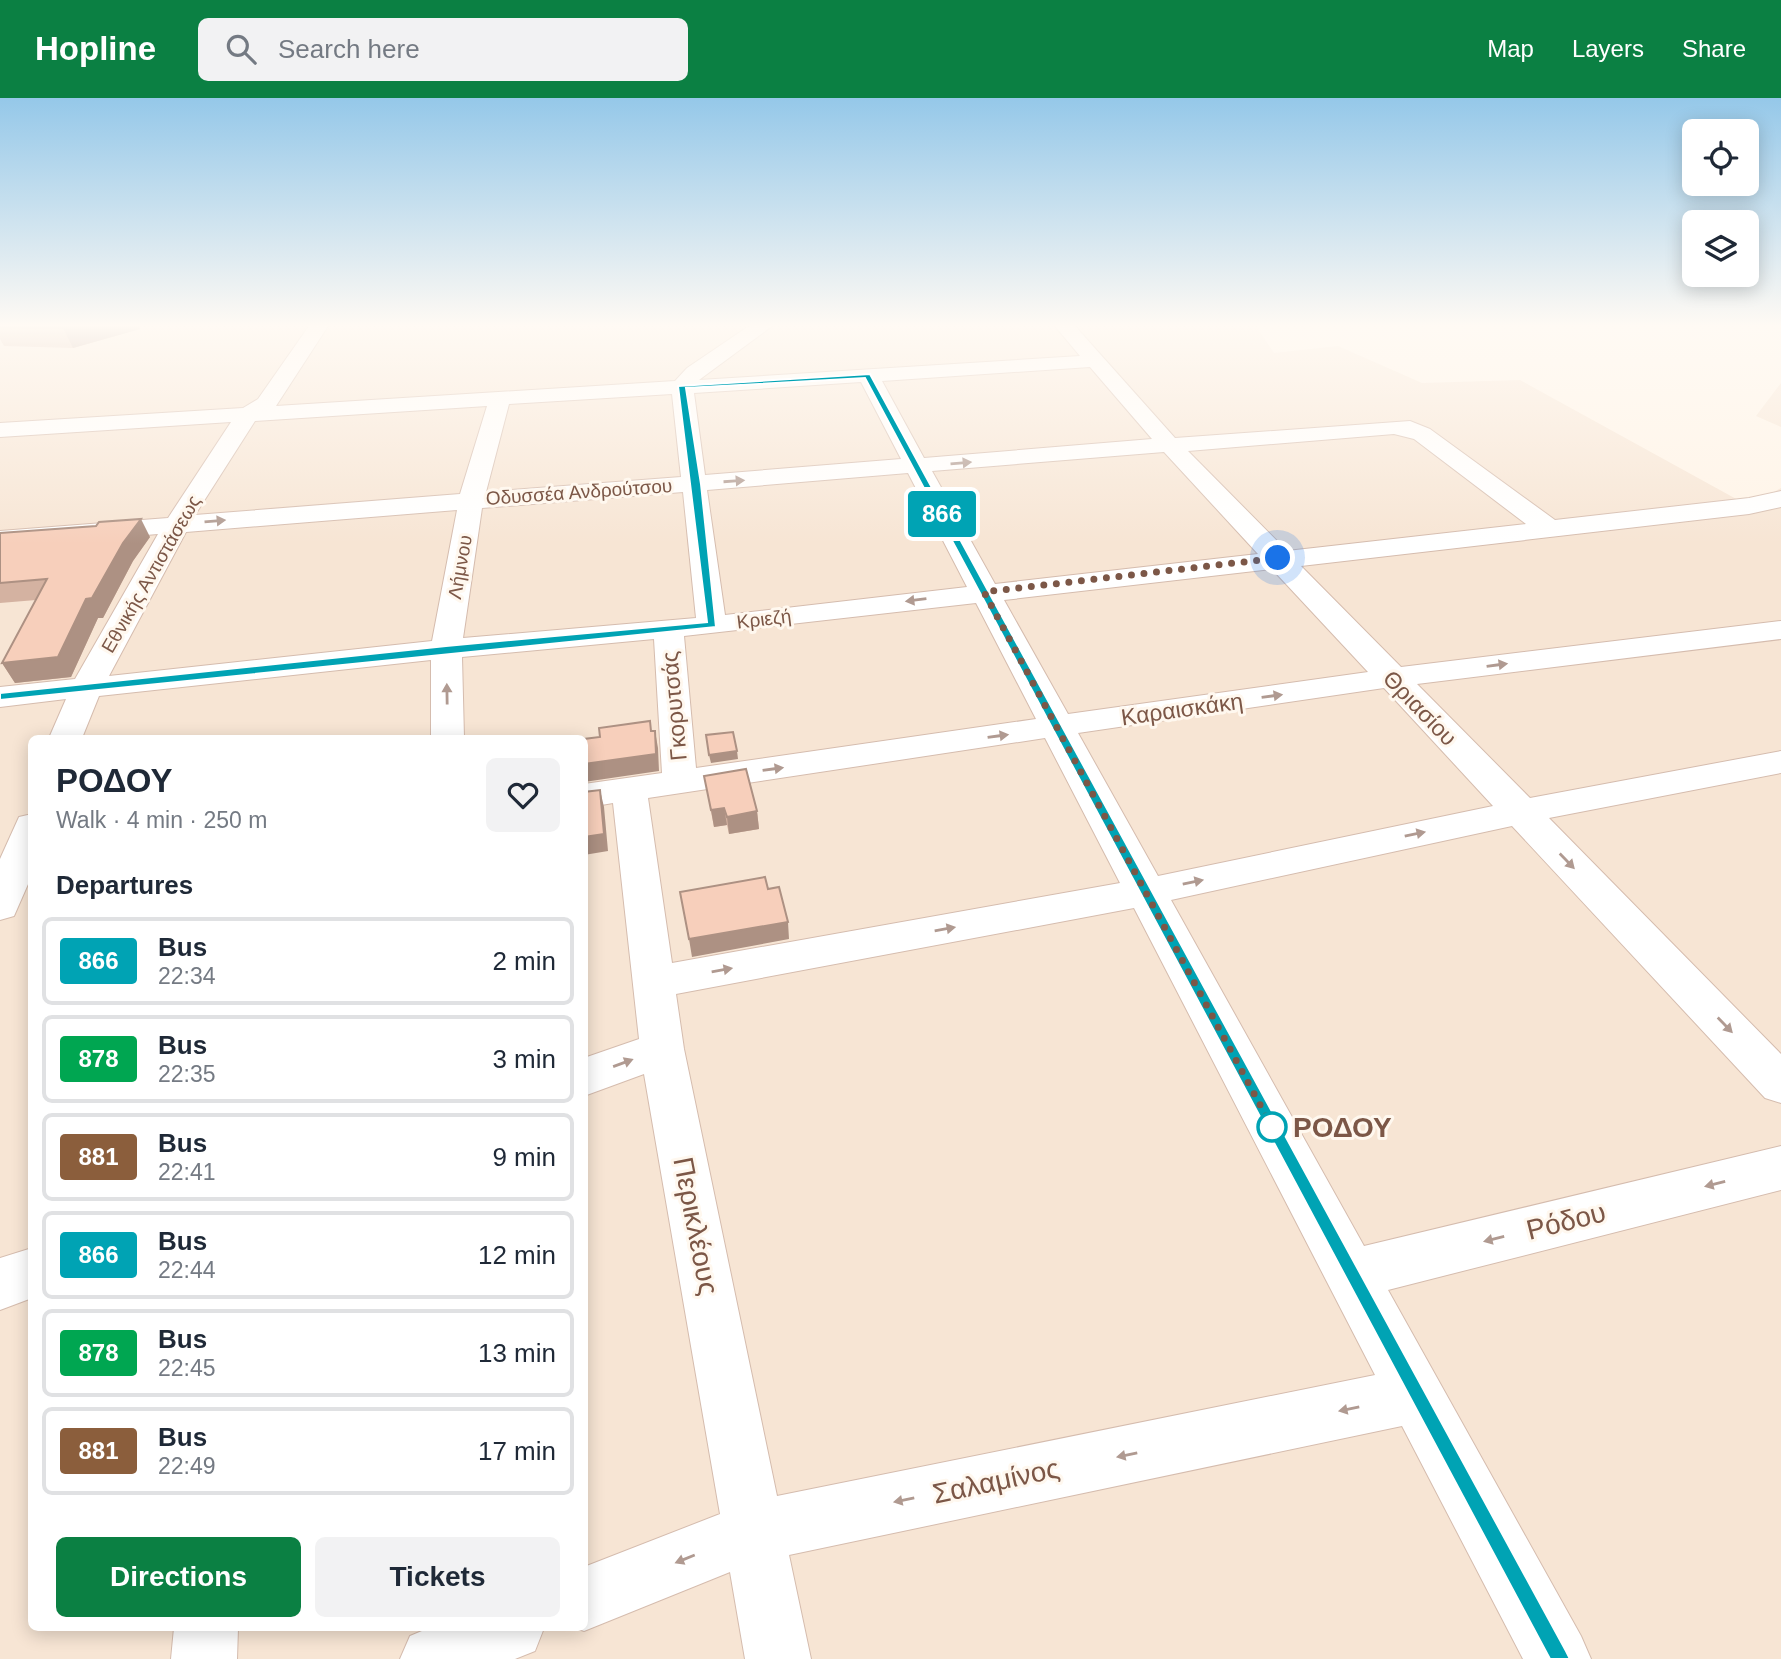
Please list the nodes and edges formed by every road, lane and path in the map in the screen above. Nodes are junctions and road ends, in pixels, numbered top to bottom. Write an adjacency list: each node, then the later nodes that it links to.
1 (500, 398): 13 (street, Λήμνου)
2 (269, 399): 7 (street, Εθνικής Αντιστάσεως)
3 (487, 399): 7 (street)
4 (684, 399): 11 (street)
5 (881, 399): 10 (street)
6 (1129, 399): 9 (street, Θριασίου)
7 (247, 415): 8 (street); 16 (street, Εθνικής Αντιστάσεως)
8 (0, 430)
9 (1169, 445): 10 (street, Οδυσσέα Ανδρούτσου, one-way to 9); 17 (street, Οδυσσέα Ανδρούτσου); 19 (street, Θριασίου)
10 (917, 467): 11 (street, Οδυσσέα Ανδρούτσου, one-way to 10); 20 (street)
11 (697, 484): 13 (street, Οδυσσέα Ανδρούτσου); 21 (street)
12 (1781, 499): 14 (street, Κριεζή)
13 (471, 500): 16 (street, Οδυσσέα Ανδρούτσου, one-way to 13); 24 (street, Λήμνου)
14 (1749, 506): 15 (street); 17 (street, Κριεζή)
15 (1781, 520)
16 (177, 524): 18 (street, Οδυσσέα Ανδρούτσου); 26 (street, Εθνικής Αντιστάσεως)
17 (1550, 529): 19 (street, Κριεζή)
18 (0, 539)
19 (1278, 558): 20 (street, Κριεζή); 25 (street, Θριασίου)
20 (984, 592): 21 (street, Κριεζή, one-way to 21); 28 (street)
21 (712, 625): 22 (street, Κριεζή)
22 (668, 629): 24 (street, Κριεζή); 32 (street, Γκορυτσάς)
23 (1781, 630): 25 (street, Καραισκάκη, one-way to 23)
24 (446, 649): 26 (street, Κριεζή); 30 (street, Λήμνου, one-way to 24)
25 (1393, 679): 28 (street, Καραισκάκη, one-way to 25); 34 (street, Θριασίου)
26 (87, 687): 27 (street, Κριεζή); 29 (street, Εθνικής Αντιστάσεως)
27 (0, 697)
28 (1057, 728): 32 (street, Καραισκάκη, one-way to 28); 37 (street)
29 (67, 735)
30 (448, 735)
31 (1774, 771): 34 (street)
32 (680, 783): 33 (street, Καραισκάκη)
33 (607, 793): 38 (street, Περικλέους)
34 (1520, 812): 37 (street, one-way to 34); 41 (street, Θριασίου, one-way to 41)
35 (28, 837): 36 (street)
36 (10, 886)
37 (1146, 892): 38 (street, one-way to 37); 44 (street)
38 (654, 982): 39 (street, Περικλέους)
39 (662, 1049): 40 (street, one-way to 39); 47 (street, Περικλέους)
40 (588, 1076)
41 (1781, 1084)
42 (1781, 1168): 44 (street, Ρόδου, one-way to 44)
43 (28, 1274): 45 (street)
44 (1351, 1274): 46 (street)
45 (0, 1284)
46 (1416, 1395): 47 (street, Σαλαμίνος, one-way to 47); 54 (street)
47 (755, 1531): 48 (street, Σαλαμίνος, one-way to 48); 53 (street, Περικλέους)
48 (588, 1597)
49 (206, 1631): 51 (street)
50 (504, 1631): 52 (street)
51 (204, 1659)
52 (433, 1659)
53 (778, 1659)
54 (1558, 1659)

